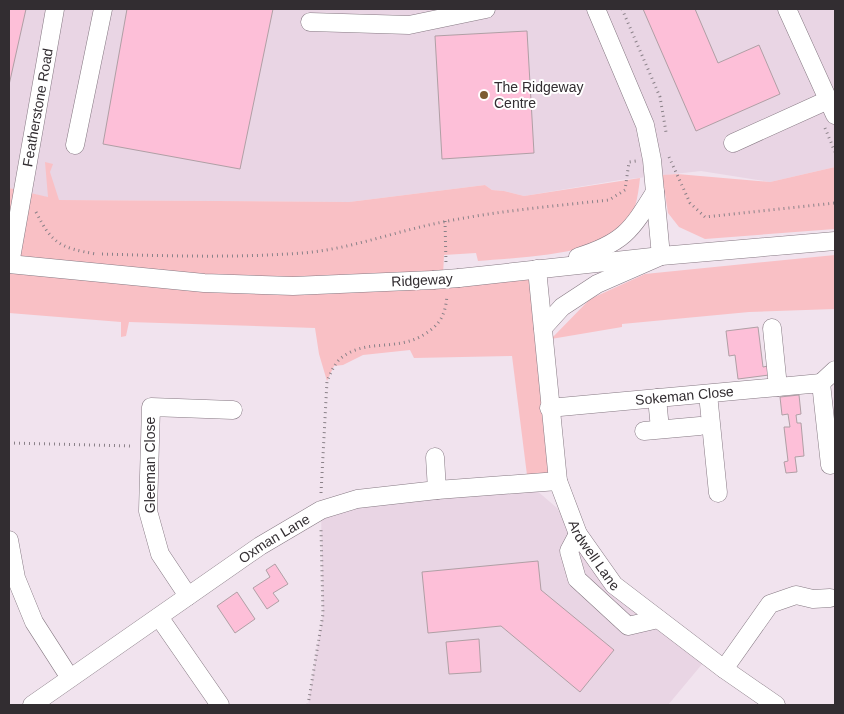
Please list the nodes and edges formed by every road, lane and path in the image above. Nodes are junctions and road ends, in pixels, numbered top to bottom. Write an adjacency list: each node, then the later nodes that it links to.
1 (55, 9): 15 (street, Featherstone Road)
2 (103, 9): 11 (street)
3 (486, 9): 7 (street)
4 (596, 9): 14 (street)
5 (622, 9): 9 (path)
6 (787, 9): 8 (street)
7 (310, 22)
8 (832, 107): 10 (street)
9 (667, 140)
10 (733, 143)
11 (75, 145)
12 (668, 148): 13 (path)
13 (670, 157)
14 (655, 192): 17 (street); 19 (street)
15 (17, 205): 18 (street, Featherstone Road); 20 (path)
16 (835, 241): 17 (street, Ridgeway)
17 (661, 256): 19 (street, Ridgeway); 21 (street)
18 (9, 264): 20 (street, Ridgeway)
19 (536, 269): 20 (street, Ridgeway); 21 (street, Ardwell Lane)
20 (446, 279): 38 (path)
21 (543, 328): 28 (street, Ardwell Lane)
22 (772, 328): 25 (street)
23 (835, 370): 24 (street)
24 (821, 383): 25 (street, Sokeman Close); 34 (street)
25 (778, 387): 26 (street, Sokeman Close)
26 (708, 394): 27 (street, Sokeman Close); 37 (street)
27 (657, 398): 28 (street, Sokeman Close); 30 (street)
28 (549, 408): 35 (street, Ardwell Lane)
29 (233, 410): 32 (street, Gleeman Close)
30 (700, 426)
31 (9, 443): 32 (path)
32 (148, 446): 41 (street, Gleeman Close)
33 (435, 457): 36 (street)
34 (835, 464)
35 (558, 481): 36 (street, Oxman Lane); 39 (street, Ardwell Lane)
36 (437, 490): 38 (street, Oxman Lane)
37 (718, 493)
38 (321, 510): 41 (street, Oxman Lane); 49 (path)
39 (578, 534): 44 (street, Ardwell Lane); 44 (street)
40 (9, 540): 46 (street)
41 (188, 596): 43 (street, Oxman Lane)
42 (830, 598): 45 (street)
43 (159, 617): 46 (street, Oxman Lane); 48 (street)
44 (658, 619): 45 (street, Ardwell Lane)
45 (724, 669): 50 (street, Ardwell Lane)
46 (70, 678): 47 (street, Oxman Lane)
47 (32, 705)
48 (220, 705)
49 (308, 705)
50 (776, 705)

